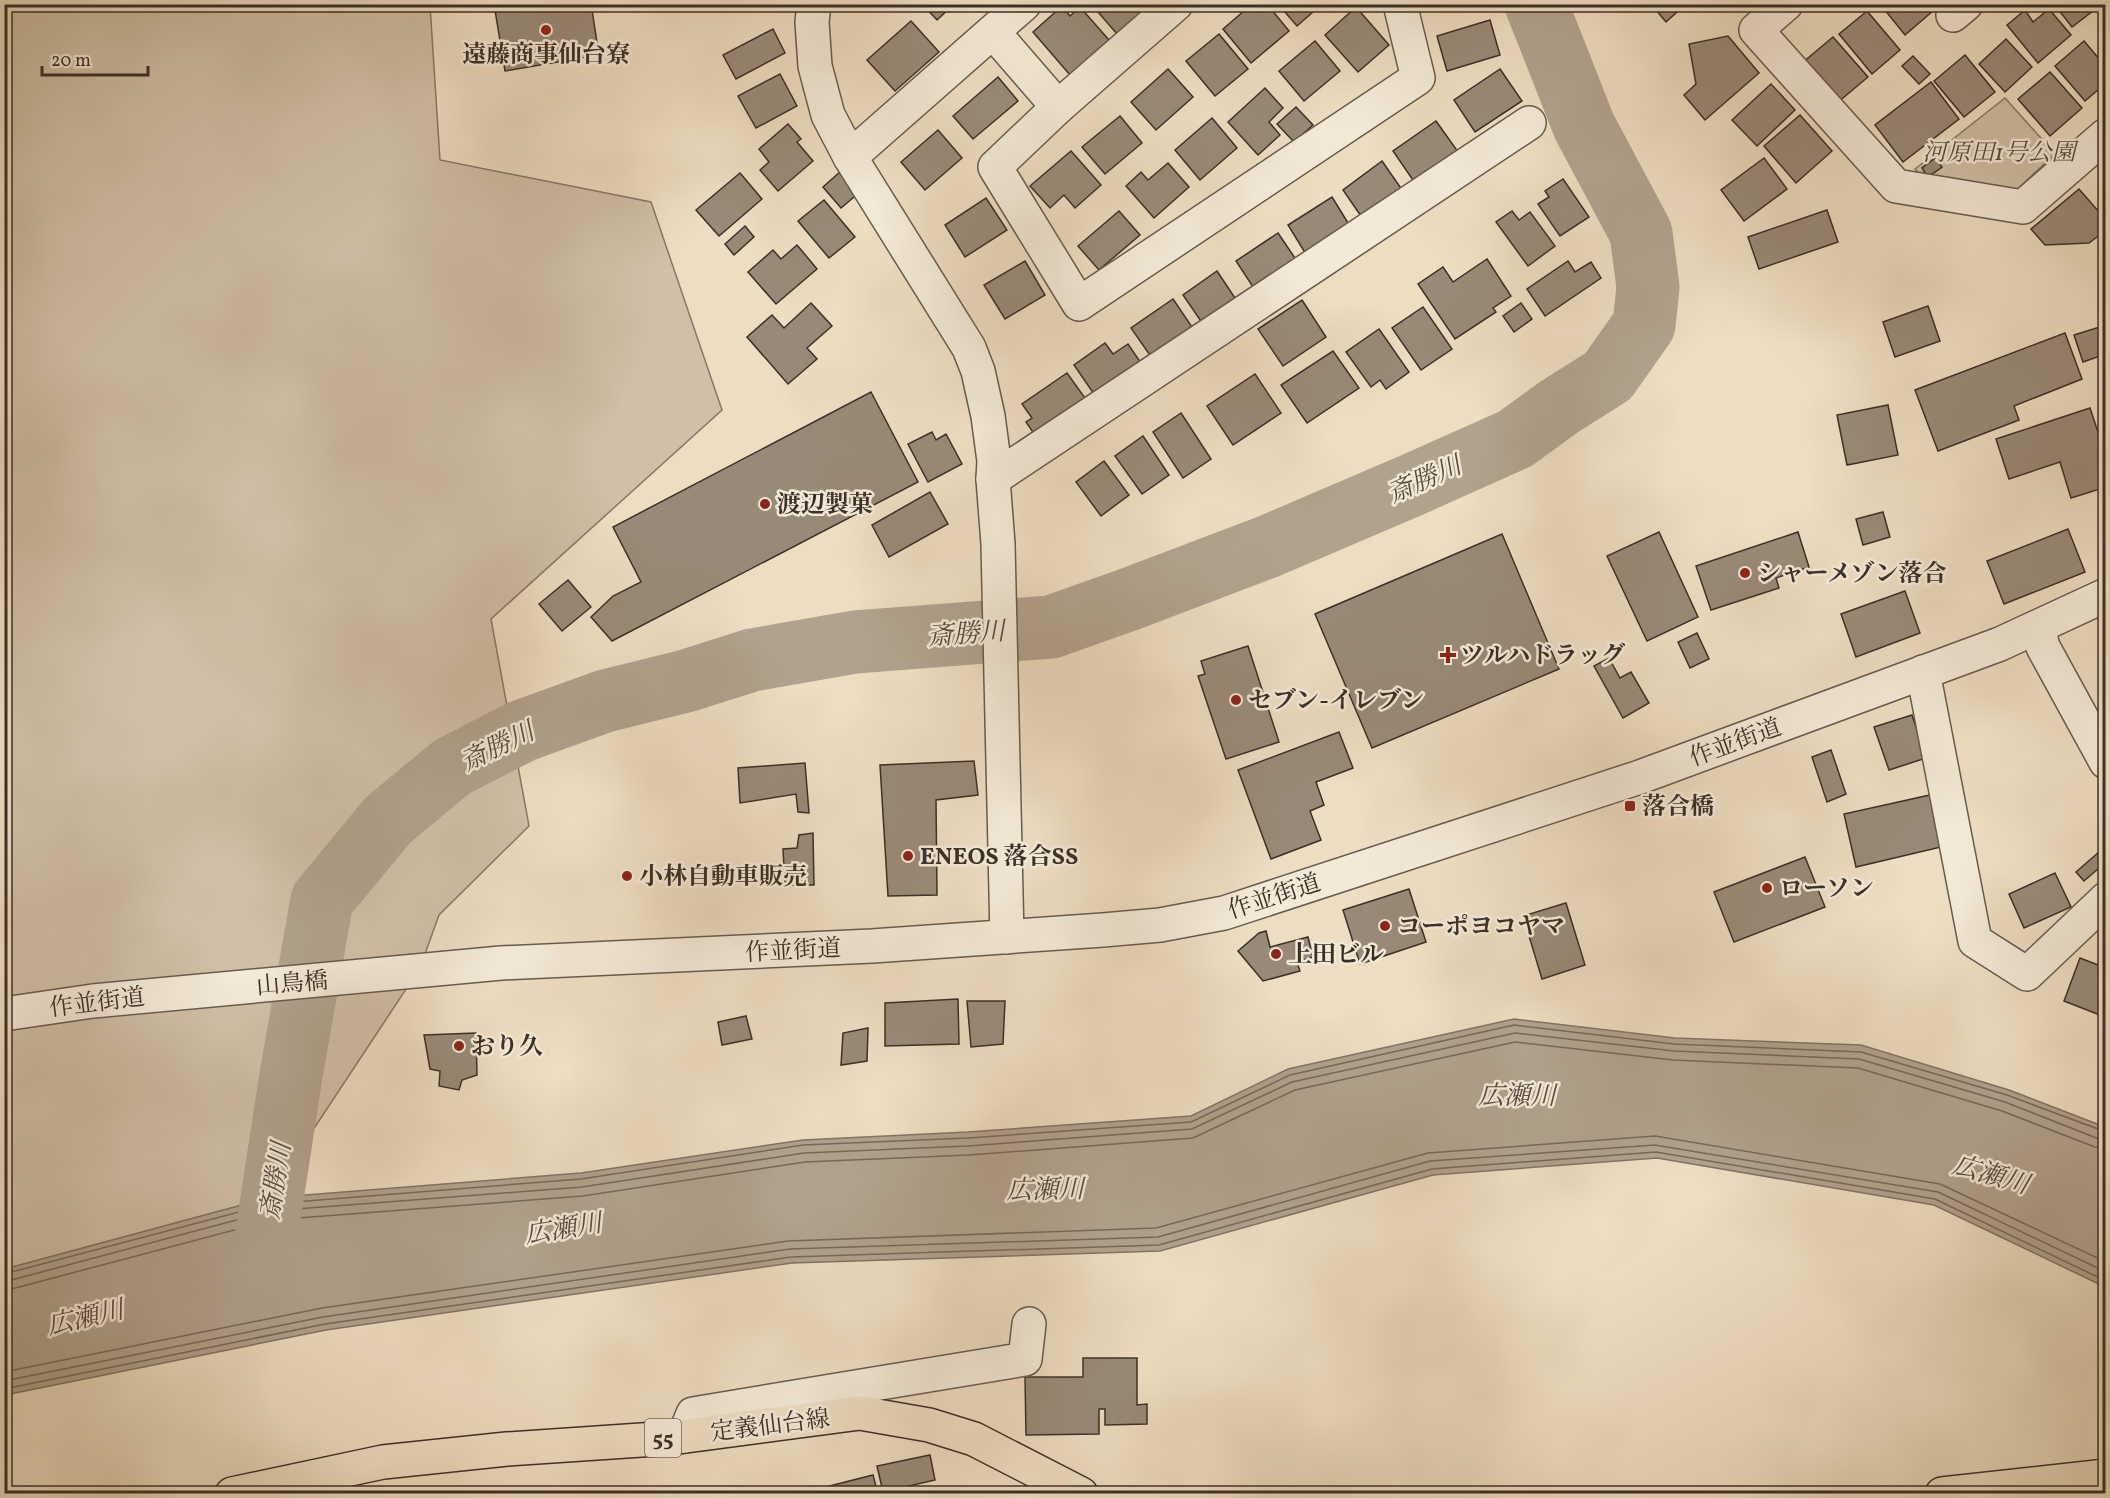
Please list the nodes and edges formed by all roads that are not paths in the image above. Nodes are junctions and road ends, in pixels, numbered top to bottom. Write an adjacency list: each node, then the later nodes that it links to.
1 (814, 4): 10 (street)
2 (1024, 4): 6 (street)
3 (1176, 4): 7 (street)
4 (1400, 4): 7 (street)
5 (1786, 4): 9 (street)
6 (993, 32): 7 (street); 10 (street)
7 (1059, 107)
8 (1529, 123): 11 (street)
9 (2106, 135)
10 (850, 157): 11 (street)
11 (993, 479): 17 (street)
12 (2106, 595): 13 (street, 作並街道)
13 (2038, 627): 14 (street, 作並街道); 15 (street)
14 (1923, 672): 16 (street); 17 (street, 作並街道)
15 (2106, 762)
16 (2102, 907)
17 (1007, 937): 18 (street, 作並街道)
18 (395, 974): 19 (street, 山鳥橋)
19 (189, 992): 20 (street, 作並街道)
20 (4, 1014)
21 (1029, 1324): 22 (street)
22 (684, 1436): 24 (main road, 定義仙台線 / 55); 25 (main road, 定義仙台線 / 55)
23 (2106, 1476): 26 (main road)
24 (232, 1494)
25 (1081, 1494)
26 (1942, 1494)

